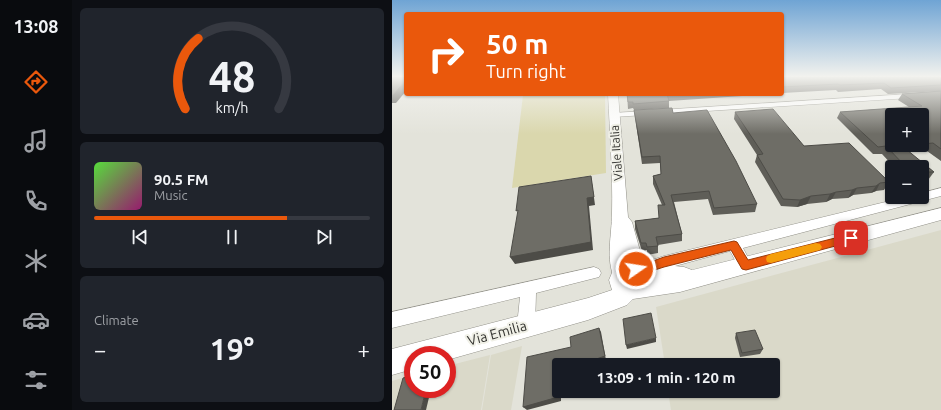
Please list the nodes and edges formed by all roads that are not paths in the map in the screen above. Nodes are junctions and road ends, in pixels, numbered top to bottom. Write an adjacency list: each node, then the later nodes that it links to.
1 (613, 96): 3 (street, Viale Italia)
2 (908, 96): 3 (street)
3 (614, 115): 11 (street, Viale Italia)
4 (941, 192): 5 (street)
5 (929, 195)
6 (895, 204): 8 (street)
7 (941, 214): 9 (main road)
8 (734, 245): 9 (street); 11 (street)
9 (746, 265): 11 (main road)
10 (594, 273): 12 (street)
11 (632, 278): 14 (main road, Via Emilia)
12 (528, 288): 13 (street); 14 (street)
13 (392, 320)
14 (526, 326): 15 (main road, Via Emilia)
15 (452, 346)
16 (404, 359): 17 (main road)
17 (392, 362)

